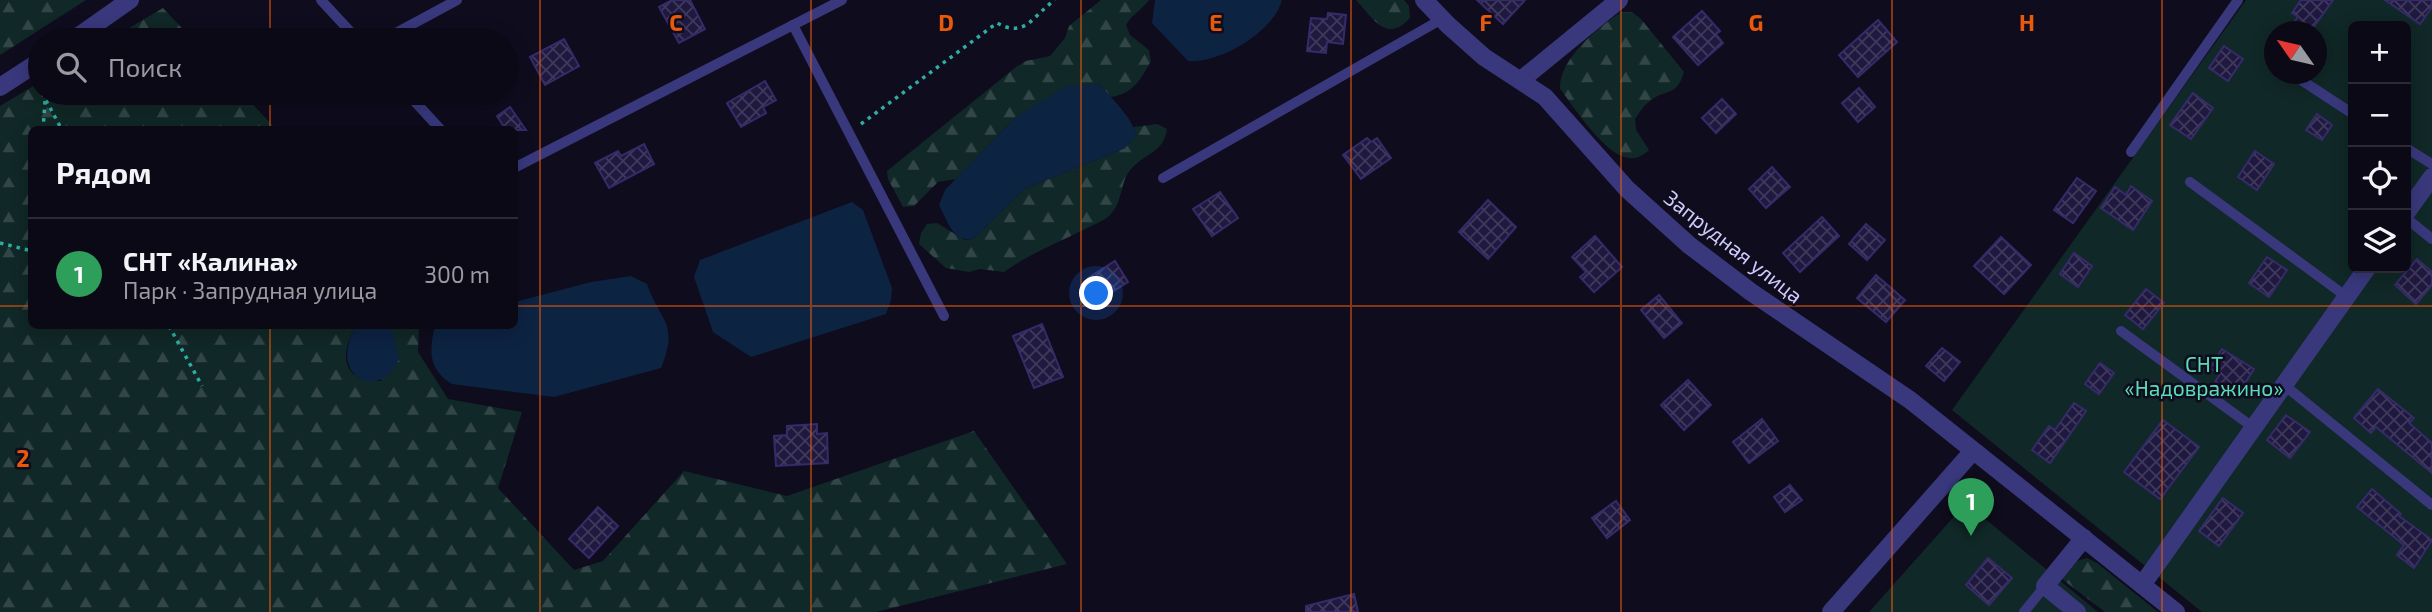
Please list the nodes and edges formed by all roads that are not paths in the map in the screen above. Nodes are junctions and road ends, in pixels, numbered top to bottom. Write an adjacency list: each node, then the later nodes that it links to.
1 (130, 0): 10 (street)
2 (321, 0): 11 (lane)
3 (457, 0): 12 (lane)
4 (842, 0): 9 (lane)
5 (1424, 0): 8 (street, Запрудная улица)
6 (1619, 0): 14 (street)
7 (2238, 0): 21 (lane)
8 (1442, 19): 14 (street, Запрудная улица); 25 (lane)
9 (793, 25): 23 (lane); 32 (lane)
10 (90, 28)
11 (347, 28)
12 (405, 28)
13 (28, 69): 16 (street)
14 (1521, 80): 36 (street, Запрудная улица)
15 (2307, 84): 18 (lane)
16 (0, 87)
17 (418, 105): 19 (lane)
18 (2348, 111)
19 (437, 126)
20 (2411, 151): 22 (lane)
21 (2131, 152)
22 (2432, 164)
23 (518, 167)
24 (2432, 177): 27 (street)
25 (1163, 178)
26 (2190, 182): 31 (lane)
27 (2409, 210)
28 (2411, 220): 29 (lane)
29 (2432, 239)
30 (2364, 273): 31 (street)
31 (2347, 297): 34 (street)
32 (944, 316)
33 (2121, 331): 35 (lane)
34 (2284, 385): 35 (street); 37 (lane)
35 (2254, 428): 39 (street)
36 (1973, 451): 38 (street, Запрудная улица); 41 (street)
37 (2432, 505)
38 (2084, 538): 39 (street, Запрудная улица); 40 (street)
39 (2142, 585): 44 (street, Запрудная улица)
40 (2045, 586): 42 (lane); 43 (street)
41 (1831, 612)
42 (2024, 612)
43 (2077, 612)
44 (2176, 612)

